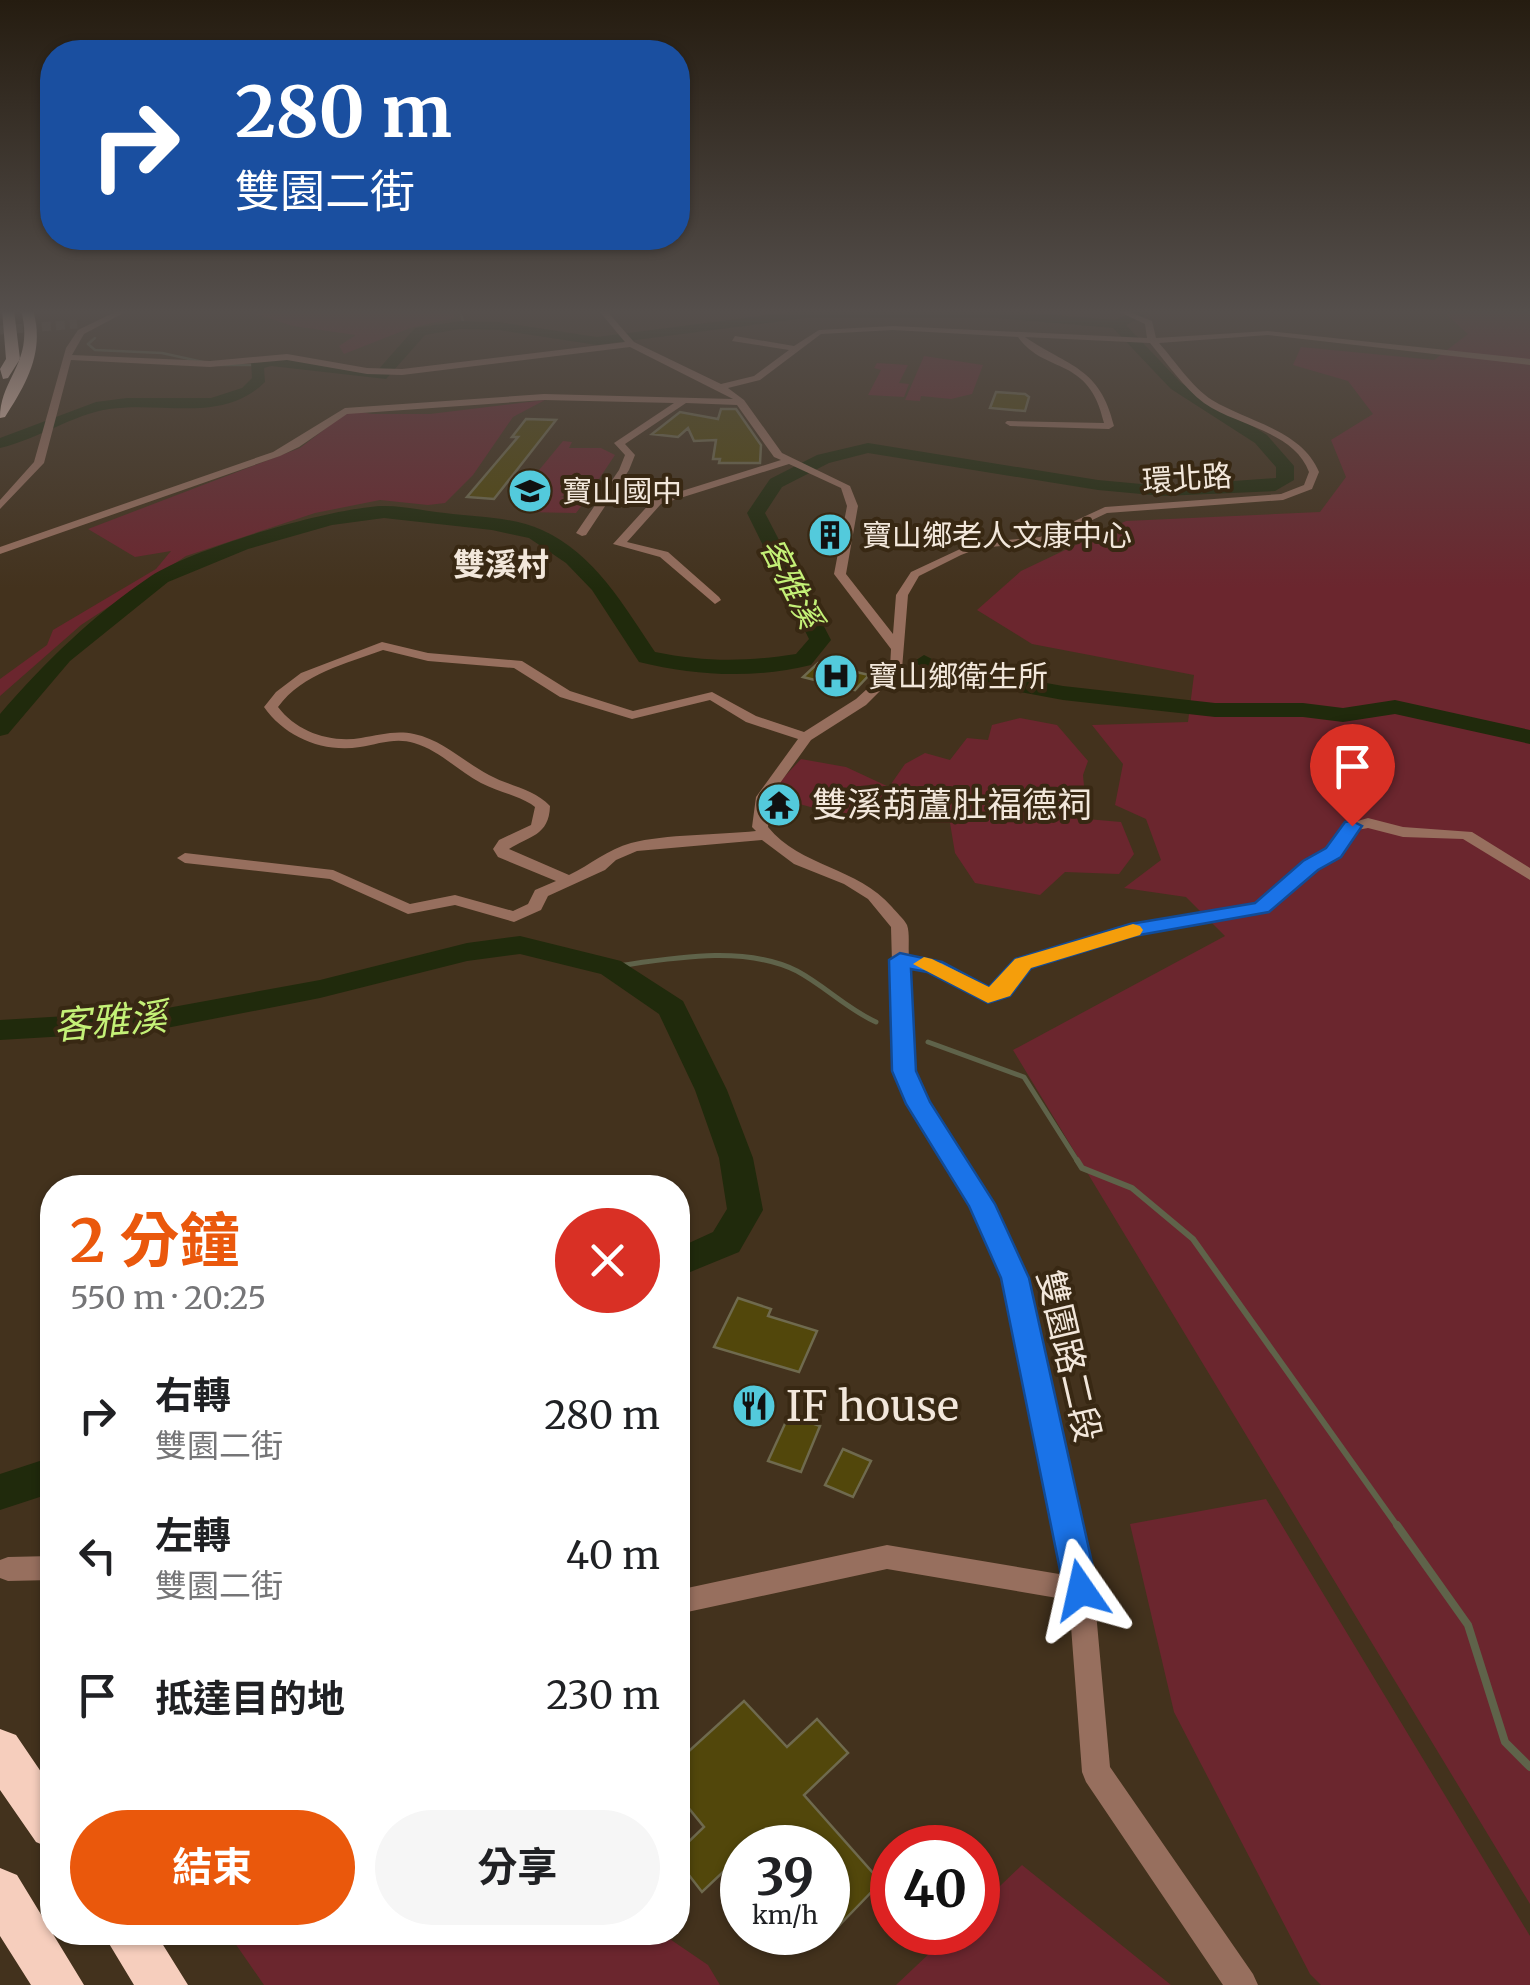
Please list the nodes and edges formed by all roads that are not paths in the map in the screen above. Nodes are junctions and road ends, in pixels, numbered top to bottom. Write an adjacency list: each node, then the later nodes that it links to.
1 (741, 402): 10 (street)
2 (54, 403): 11 (street)
3 (464, 403): 13 (street)
4 (659, 403): 8 (street)
5 (679, 403): 8 (street)
6 (1104, 403): 9 (street)
7 (1211, 403): 15 (street, 環北路)
8 (660, 415): 12 (street)
9 (1010, 423)
10 (789, 462): 14 (street); 15 (street)
11 (0, 506)
12 (582, 533)
13 (0, 550)
14 (715, 600)
15 (899, 651): 16 (street)
16 (806, 736): 17 (street); 20 (street)
17 (766, 835): 20 (street); 21 (street, 雙園路二段)
18 (185, 858): 20 (street)
19 (1530, 875): 21 (street)
20 (568, 880)
21 (900, 960): 24 (street, 雙園路二段)
22 (40, 1568): 23 (street)
23 (8, 1569)
24 (1081, 1590): 25 (street); 32 (street, 雙園路二段)
25 (690, 1599)
26 (0, 1750): 27 (highway)
27 (40, 1808)
28 (0, 1892): 30 (highway)
29 (135, 1945): 31 (highway)
30 (60, 1985)
31 (163, 1985)
32 (1242, 1985)

